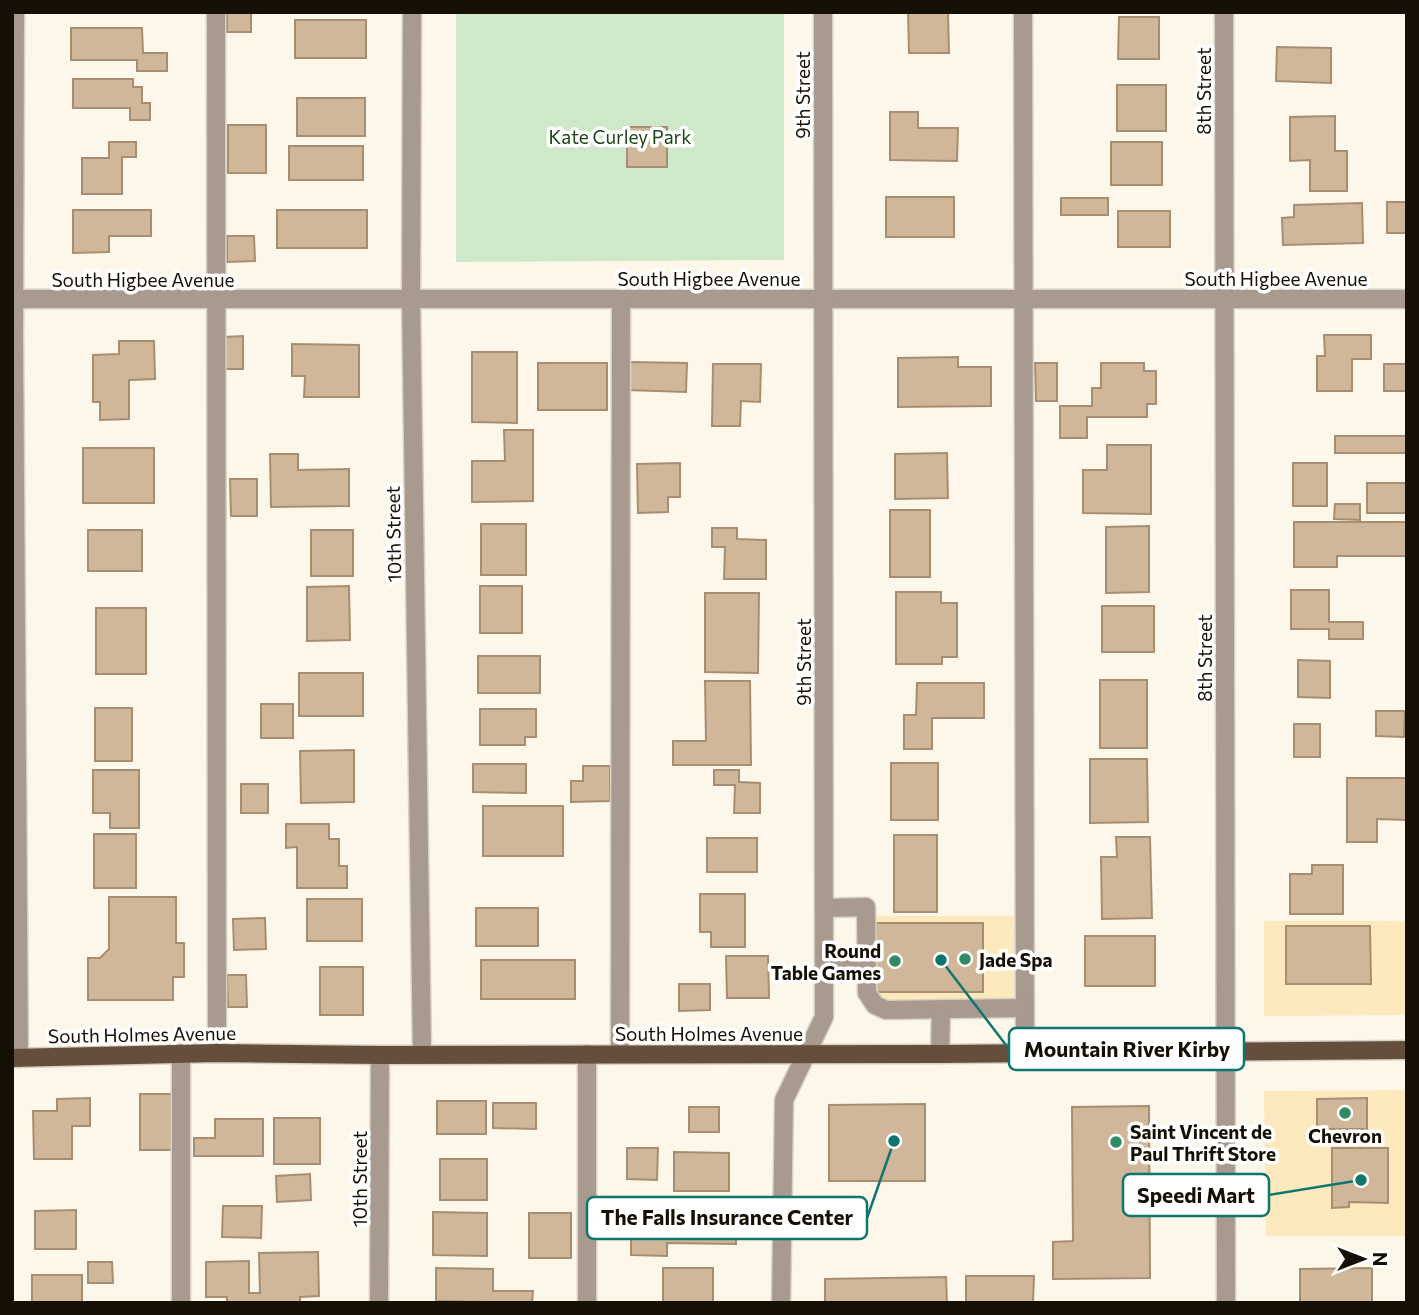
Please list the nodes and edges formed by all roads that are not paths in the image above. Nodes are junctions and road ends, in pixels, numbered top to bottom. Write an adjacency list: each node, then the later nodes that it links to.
1 (15, 12): 9 (street)
2 (216, 12): 13 (street)
3 (412, 12): 14 (street, 10th Street)
4 (823, 12): 7 (street, 9th Street)
5 (1023, 12): 11 (street)
6 (1224, 12): 8 (street, 8th Street)
7 (823, 298): 10 (street, South Higbee Avenue); 11 (street, South Higbee Avenue); 15 (street, 9th Street)
8 (1224, 298): 11 (street, South Higbee Avenue); 12 (street, South Higbee Avenue); 21 (street, 8th Street)
9 (13, 299): 13 (street, South Higbee Avenue); 31 (street)
10 (621, 299): 14 (street, South Higbee Avenue); 25 (street)
11 (1024, 299): 18 (street)
12 (1407, 299)
13 (216, 300): 14 (street, South Higbee Avenue); 23 (street)
14 (411, 300): 30 (street, 10th Street)
15 (824, 908): 16 (street, 9th Street); 17 (street)
16 (825, 966): 17 (street); 26 (street, 9th Street)
17 (867, 967): 19 (street)
18 (1026, 1008): 19 (street); 28 (street)
19 (941, 1009): 27 (street)
20 (1407, 1050): 21 (main road, South Holmes Avenue)
21 (1226, 1051): 28 (main road, South Holmes Avenue); 36 (street, 8th Street)
22 (181, 1053): 23 (main road, South Holmes Avenue); 31 (main road, South Holmes Avenue); 32 (street)
23 (217, 1053): 29 (main road, South Holmes Avenue)
24 (587, 1054): 25 (main road, South Holmes Avenue); 30 (main road, South Holmes Avenue); 34 (street)
25 (620, 1054): 26 (main road, South Holmes Avenue)
26 (806, 1054): 27 (main road, South Holmes Avenue); 35 (street, 9th Street)
27 (940, 1054): 28 (main road, South Holmes Avenue)
28 (1026, 1054)
29 (380, 1055): 30 (main road, South Holmes Avenue); 33 (street, 10th Street)
30 (422, 1055)
31 (15, 1058)
32 (181, 1303)
33 (379, 1303)
34 (587, 1303)
35 (781, 1303)
36 (1226, 1303)

